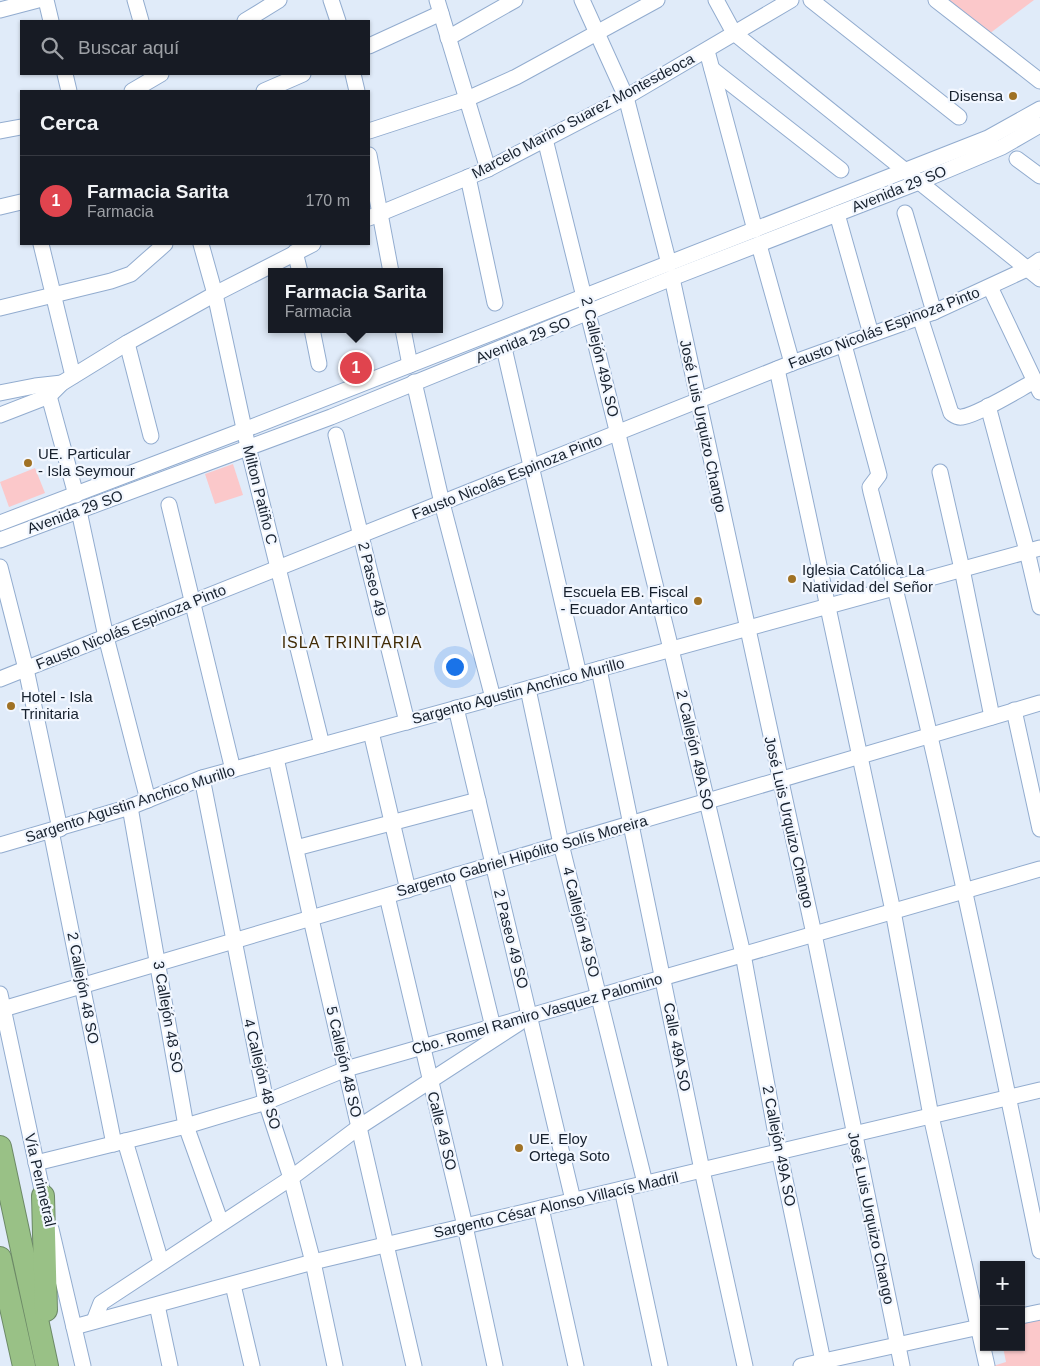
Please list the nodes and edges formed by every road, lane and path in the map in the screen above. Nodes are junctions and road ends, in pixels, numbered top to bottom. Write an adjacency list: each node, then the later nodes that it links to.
1 (38, 0): 14 (street)
2 (46, 0): 15 (street)
3 (135, 0): 16 (street)
4 (279, 0): 17 (street)
5 (330, 0): 18 (street)
6 (516, 0): 21 (street)
7 (582, 0): 19 (street, José Luis Urquizo Chango)
8 (657, 0): 19 (street)
9 (716, 0): 20 (street)
10 (791, 0): 20 (street, Marcelo Marino Suarez Montesdeoca)
11 (811, 0): 37 (street)
12 (936, 0): 29 (street)
13 (439, 6): 21 (street); 22 (street)
14 (0, 10)
15 (51, 20)
16 (141, 20)
17 (247, 20)
18 (338, 20)
19 (598, 32): 34 (street, José Luis Urquizo Chango); 35 (street)
20 (734, 33): 23 (street, Marcelo Marino Suarez Montesdeoca); 47 (street)
21 (448, 38): 35 (street)
22 (370, 45)
23 (707, 51): 24 (street); 34 (street, Marcelo Marino Suarez Montesdeoca)
24 (712, 69): 46 (street); 56 (street)
25 (65, 75): 30 (street)
26 (301, 75): 32 (street)
27 (353, 75): 33 (street)
28 (158, 79): 31 (street)
29 (1040, 81)
30 (69, 90)
31 (134, 90)
32 (266, 90)
33 (357, 90)
34 (626, 97): 42 (street, Marcelo Marino Suarez Montesdeoca); 67 (street, José Luis Urquizo Chango)
35 (467, 99): 40 (street); 45 (street)
36 (1040, 109): 47 (street, Avenida 29 SO)
37 (959, 117)
38 (1040, 126): 50 (street, Avenida 29 SO)
39 (20, 127): 41 (street)
40 (370, 130)
41 (0, 131)
42 (545, 139): 45 (street, Marcelo Marino Suarez Montesdeoca); 72 (street, 2 Callejón 49A SO)
43 (1017, 158): 48 (street)
44 (370, 167): 55 (street)
45 (488, 169): 49 (street, Marcelo Marino Suarez Montesdeoca)
46 (841, 170)
47 (904, 171): 50 (street); 56 (street, Avenida 29 SO)
48 (1040, 176)
49 (468, 177): 55 (street, Marcelo Marino Suarez Montesdeoca); 73 (street)
50 (919, 182): 54 (street, Avenida 29 SO); 66 (street)
51 (20, 202): 52 (street)
52 (0, 207)
53 (905, 213): 76 (street)
54 (837, 214): 61 (street, Avenida 29 SO); 79 (street)
55 (374, 216): 65 (street)
56 (755, 230): 67 (street, Avenida 29 SO)
57 (41, 245): 71 (street)
58 (165, 245): 71 (street)
59 (201, 245): 70 (street, Milton Patiño C)
60 (311, 245): 62 (street)
61 (759, 245): 67 (street, Avenida 29 SO); 83 (street)
62 (295, 252): 64 (street); 70 (street)
63 (1040, 260): 66 (street, Fausto Nicolás Espinoza Pinto)
64 (299, 268)
65 (390, 268)
66 (1028, 270): 68 (street); 69 (street, Fausto Nicolás Espinoza Pinto)
67 (670, 271): 72 (street, Avenida 29 SO); 75 (street, Avenida 29 SO); 92 (street, José Luis Urquizo Chango)
68 (1040, 280)
69 (990, 288): 76 (street, Fausto Nicolás Espinoza Pinto); 89 (street)
70 (215, 294): 80 (street); 95 (street, Milton Patiño C)
71 (54, 295): 74 (street); 87 (street)
72 (585, 296): 75 (street, 2 Callejón 49A SO); 85 (street, Avenida 29 SO)
73 (494, 304)
74 (0, 308)
75 (589, 313): 82 (street, Avenida 29 SO); 96 (street, 2 Callejón 49A SO)
76 (927, 314): 79 (street, Fausto Nicolás Espinoza Pinto); 93 (street)
77 (313, 333): 84 (street)
78 (404, 333): 85 (street)
79 (871, 334): 81 (street, Fausto Nicolás Espinoza Pinto)
80 (127, 343): 87 (street); 98 (street)
81 (844, 345): 83 (street, Fausto Nicolás Espinoza Pinto); 113 (street)
82 (504, 348): 88 (street, Avenida 29 SO); 100 (street)
83 (792, 363): 86 (street, Fausto Nicolás Espinoza Pinto)
84 (319, 364)
85 (410, 365): 95 (street, Avenida 29 SO)
86 (777, 369): 92 (street, Fausto Nicolás Espinoza Pinto); 115 (street)
87 (67, 379): 90 (street); 91 (street)
88 (414, 382): 99 (street, Avenida 29 SO); 103 (street)
89 (1037, 387): 93 (street)
90 (0, 393)
91 (49, 396): 94 (street); 102 (street)
92 (698, 401): 96 (street, Fausto Nicolás Espinoza Pinto); 117 (street, José Luis Urquizo Chango)
93 (988, 406): 109 (street)
94 (0, 415)
95 (244, 430): 99 (street, Milton Patiño C); 102 (street, Avenida 29 SO)
96 (618, 433): 100 (street, Fausto Nicolás Espinoza Pinto); 119 (street, 2 Callejón 49A SO)
97 (336, 435): 107 (street, 2 Paseo 49)
98 (151, 436)
99 (248, 447): 105 (street, Avenida 29 SO); 111 (street, Milton Patiño C)
100 (531, 467): 103 (street, Fausto Nicolás Espinoza Pinto); 122 (street)
101 (940, 472): 112 (street)
102 (76, 495): 106 (street, Avenida 29 SO)
103 (442, 503): 107 (street, Fausto Nicolás Espinoza Pinto); 125 (street)
104 (169, 505): 114 (street)
105 (79, 511): 108 (street, Avenida 29 SO); 118 (street)
106 (0, 523)
107 (362, 535): 111 (street, Fausto Nicolás Espinoza Pinto); 130 (street, 2 Paseo 49)
108 (0, 540)
109 (1034, 550): 112 (street, Sargento Agustin Anchico Murillo); 116 (street)
110 (0, 567): 120 (street, 2 Callejón 48 SO)
111 (278, 568): 114 (street, Fausto Nicolás Espinoza Pinto); 133 (street, Milton Patiño C)
112 (962, 569): 113 (street, Sargento Agustin Anchico Murillo); 129 (street)
113 (896, 588): 115 (street, Sargento Agustin Anchico Murillo); 132 (street)
114 (192, 602): 118 (street, Fausto Nicolás Espinoza Pinto); 136 (street)
115 (828, 606): 117 (street, Sargento Agustin Anchico Murillo); 134 (street)
116 (1040, 607)
117 (747, 628): 119 (street, Sargento Agustin Anchico Murillo); 138 (street, José Luis Urquizo Chango)
118 (106, 636): 120 (street, Fausto Nicolás Espinoza Pinto); 139 (street)
119 (671, 649): 121 (street, Sargento Agustin Anchico Murillo); 141 (street, 2 Callejón 49A SO)
120 (26, 668): 123 (street, Fausto Nicolás Espinoza Pinto); 146 (street, 2 Callejón 48 SO)
121 (599, 669): 122 (street, Sargento Agustin Anchico Murillo); 144 (street, Calle 49A SO)
122 (579, 675): 124 (street, Sargento Agustin Anchico Murillo)
123 (0, 679)
124 (528, 689): 125 (street, Sargento Agustin Anchico Murillo); 147 (street, 4 Callejón 49 SO)
125 (493, 698): 127 (street, Sargento Agustin Anchico Murillo)
126 (1040, 703): 128 (street, Sargento Gabriel Hipólito Solís Moreira)
127 (456, 708): 130 (street, Sargento Agustin Anchico Murillo); 140 (street, 2 Paseo 49 SO)
128 (1014, 710): 129 (street, Sargento Gabriel Hipólito Solís Moreira); 145 (street)
129 (992, 717): 132 (street, Sargento Gabriel Hipólito Solís Moreira)
130 (407, 722): 131 (street, Sargento Agustin Anchico Murillo)
131 (371, 732): 133 (street, Sargento Agustin Anchico Murillo); 143 (street)
132 (929, 736): 134 (street, Sargento Gabriel Hipólito Solís Moreira); 154 (street)
133 (322, 746): 135 (street, Sargento Agustin Anchico Murillo)
134 (858, 757): 138 (street, Sargento Gabriel Hipólito Solís Moreira); 156 (street)
135 (276, 758): 136 (street, Sargento Agustin Anchico Murillo); 149 (street, 5 Callejón 48 SO)
136 (233, 770): 137 (street, Sargento Agustin Anchico Murillo)
137 (202, 778): 139 (street, Sargento Agustin Anchico Murillo); 159 (street, 4 Callejón 48 SO)
138 (779, 780): 141 (street, Sargento Gabriel Hipólito Solís Moreira); 158 (street, José Luis Urquizo Chango)
139 (148, 800): 142 (street, Sargento Agustin Anchico Murillo)
140 (478, 800): 143 (street); 150 (street, 2 Paseo 49 SO)
141 (707, 801): 144 (street, Sargento Gabriel Hipólito Solís Moreira); 160 (street, 2 Callejón 49A SO)
142 (130, 807): 146 (street, Sargento Agustin Anchico Murillo); 161 (street, 3 Callejón 48 SO)
143 (393, 823): 149 (street); 153 (street)
144 (630, 824): 147 (street, Sargento Gabriel Hipólito Solís Moreira); 162 (street, Calle 49A SO)
145 (1040, 829)
146 (56, 830): 148 (street, Sargento Agustin Anchico Murillo); 163 (street, 2 Callejón 48 SO)
147 (562, 844): 150 (street, Sargento Gabriel Hipólito Solís Moreira); 165 (street, 4 Callejón 49 SO)
148 (0, 845)
149 (296, 848): 157 (street, 5 Callejón 48 SO)
150 (492, 865): 152 (street, Sargento Gabriel Hipólito Solís Moreira); 167 (street, 2 Paseo 49 SO)
151 (1040, 868): 154 (street, Cbo. Romel Ramiro Vasquez Palomino)
152 (456, 876): 153 (street, Sargento Gabriel Hipólito Solís Moreira); 168 (street)
153 (408, 890): 155 (street, Sargento Gabriel Hipólito Solís Moreira)
154 (965, 890): 156 (street, Cbo. Romel Ramiro Vasquez Palomino); 173 (street)
155 (387, 896): 157 (street, Sargento Gabriel Hipólito Solís Moreira); 169 (street, Calle 49 SO)
156 (892, 911): 158 (street, Cbo. Romel Ramiro Vasquez Palomino); 175 (street)
157 (311, 918): 159 (street, Sargento Gabriel Hipólito Solís Moreira); 170 (street, 5 Callejón 48 SO)
158 (814, 934): 160 (street, Cbo. Romel Ramiro Vasquez Palomino); 178 (street, José Luis Urquizo Chango)
159 (233, 941): 161 (street, Sargento Gabriel Hipólito Solís Moreira); 174 (street, 4 Callejón 48 SO)
160 (743, 954): 162 (street, Cbo. Romel Ramiro Vasquez Palomino); 181 (street, 2 Callejón 49A SO)
161 (159, 963): 163 (street, Sargento Gabriel Hipólito Solís Moreira); 176 (street, 3 Callejón 48 SO)
162 (664, 977): 165 (street, Cbo. Romel Ramiro Vasquez Palomino); 183 (street, Calle 49A SO)
163 (83, 986): 166 (street, Sargento Gabriel Hipólito Solís Moreira); 179 (street, 2 Callejón 48 SO)
164 (0, 994): 166 (street, Vía Perimetral)
165 (600, 996): 167 (street, Cbo. Romel Ramiro Vasquez Palomino); 185 (street, 4 Callejón 49 SO)
166 (3, 1009): 182 (street, Vía Perimetral)
167 (531, 1016): 168 (street, Cbo. Romel Ramiro Vasquez Palomino); 171 (street); 188 (street, 2 Paseo 49 SO)
168 (493, 1027): 169 (street, Cbo. Romel Ramiro Vasquez Palomino)
169 (422, 1047): 170 (street, Cbo. Romel Ramiro Vasquez Palomino); 171 (street, Calle 49 SO)
170 (346, 1069): 174 (street, Cbo. Romel Ramiro Vasquez Palomino); 177 (street, 5 Callejón 48 SO)
171 (430, 1083): 177 (street); 191 (street, Calle 49 SO)
172 (1040, 1090): 173 (street, Sargento César Alonso Villacís Madril)
173 (1008, 1097): 175 (street, Sargento César Alonso Villacís Madril); 193 (street)
174 (266, 1102): 176 (street, Cbo. Romel Ramiro Vasquez Palomino); 184 (street, 4 Callejón 48 SO)
175 (931, 1116): 178 (street, Sargento César Alonso Villacís Madril); 203 (street)
176 (186, 1126): 179 (street, Cbo. Romel Ramiro Vasquez Palomino); 190 (street, 3 Callejón 48 SO)
177 (359, 1127): 184 (street); 192 (street, 5 Callejón 48 SO)
178 (854, 1134): 181 (street, Sargento César Alonso Villacís Madril); 207 (street, José Luis Urquizo Chango)
179 (119, 1143): 182 (street, Cbo. Romel Ramiro Vasquez Palomino); 195 (street, 2 Callejón 48 SO)
180 (0, 1147): 211 (highway)
181 (780, 1151): 183 (street, Sargento César Alonso Villacís Madril); 209 (street, 2 Callejón 49A SO)
182 (36, 1163): 187 (street, Vía Perimetral)
183 (702, 1170): 185 (street, Sargento César Alonso Villacís Madril); 220 (street, Calle 49A SO)
184 (291, 1178): 190 (street); 196 (street, 4 Callejón 48 SO)
185 (645, 1183): 186 (street, Sargento César Alonso Villacís Madril)
186 (622, 1189): 188 (street, Sargento César Alonso Villacís Madril); 219 (street)
187 (44, 1196): 206 (street, Vía Perimetral); 211 (highway)
188 (573, 1200): 189 (street, Sargento César Alonso Villacís Madril)
189 (542, 1208): 191 (street, Sargento César Alonso Villacís Madril); 218 (street)
190 (221, 1222): 195 (street)
191 (465, 1226): 192 (street, Sargento César Alonso Villacís Madril); 217 (street, Calle 49 SO)
192 (388, 1244): 196 (street, Sargento César Alonso Villacís Madril); 216 (street, 5 Callejón 48 SO)
193 (1040, 1252)
194 (0, 1258): 204 (highway)
195 (161, 1262): 202 (street)
196 (314, 1262): 197 (street, Sargento César Alonso Villacís Madril); 215 (street, 4 Callejón 48 SO)
197 (233, 1285): 198 (street, Sargento César Alonso Villacís Madril); 214 (street)
198 (157, 1305): 202 (street, Sargento César Alonso Villacís Madril); 213 (street)
199 (0, 1308): 204 (highway)
200 (1040, 1312): 201 (street)
201 (1025, 1315)
202 (94, 1321): 206 (street, Sargento César Alonso Villacís Madril)
203 (980, 1322)
204 (15, 1325): 210 (highway)
205 (980, 1326): 207 (street)
206 (74, 1327): 212 (street, Vía Perimetral)
207 (897, 1345): 209 (street); 222 (street, José Luis Urquizo Chango)
208 (984, 1351): 223 (street)
209 (824, 1364): 221 (street)
210 (24, 1366)
211 (48, 1366)
212 (82, 1366)
213 (170, 1366)
214 (252, 1366)
215 (335, 1366)
216 (414, 1366)
217 (495, 1366)
218 (576, 1366)
219 (660, 1366)
220 (745, 1366)
221 (801, 1366)
222 (902, 1366)
223 (986, 1366)

